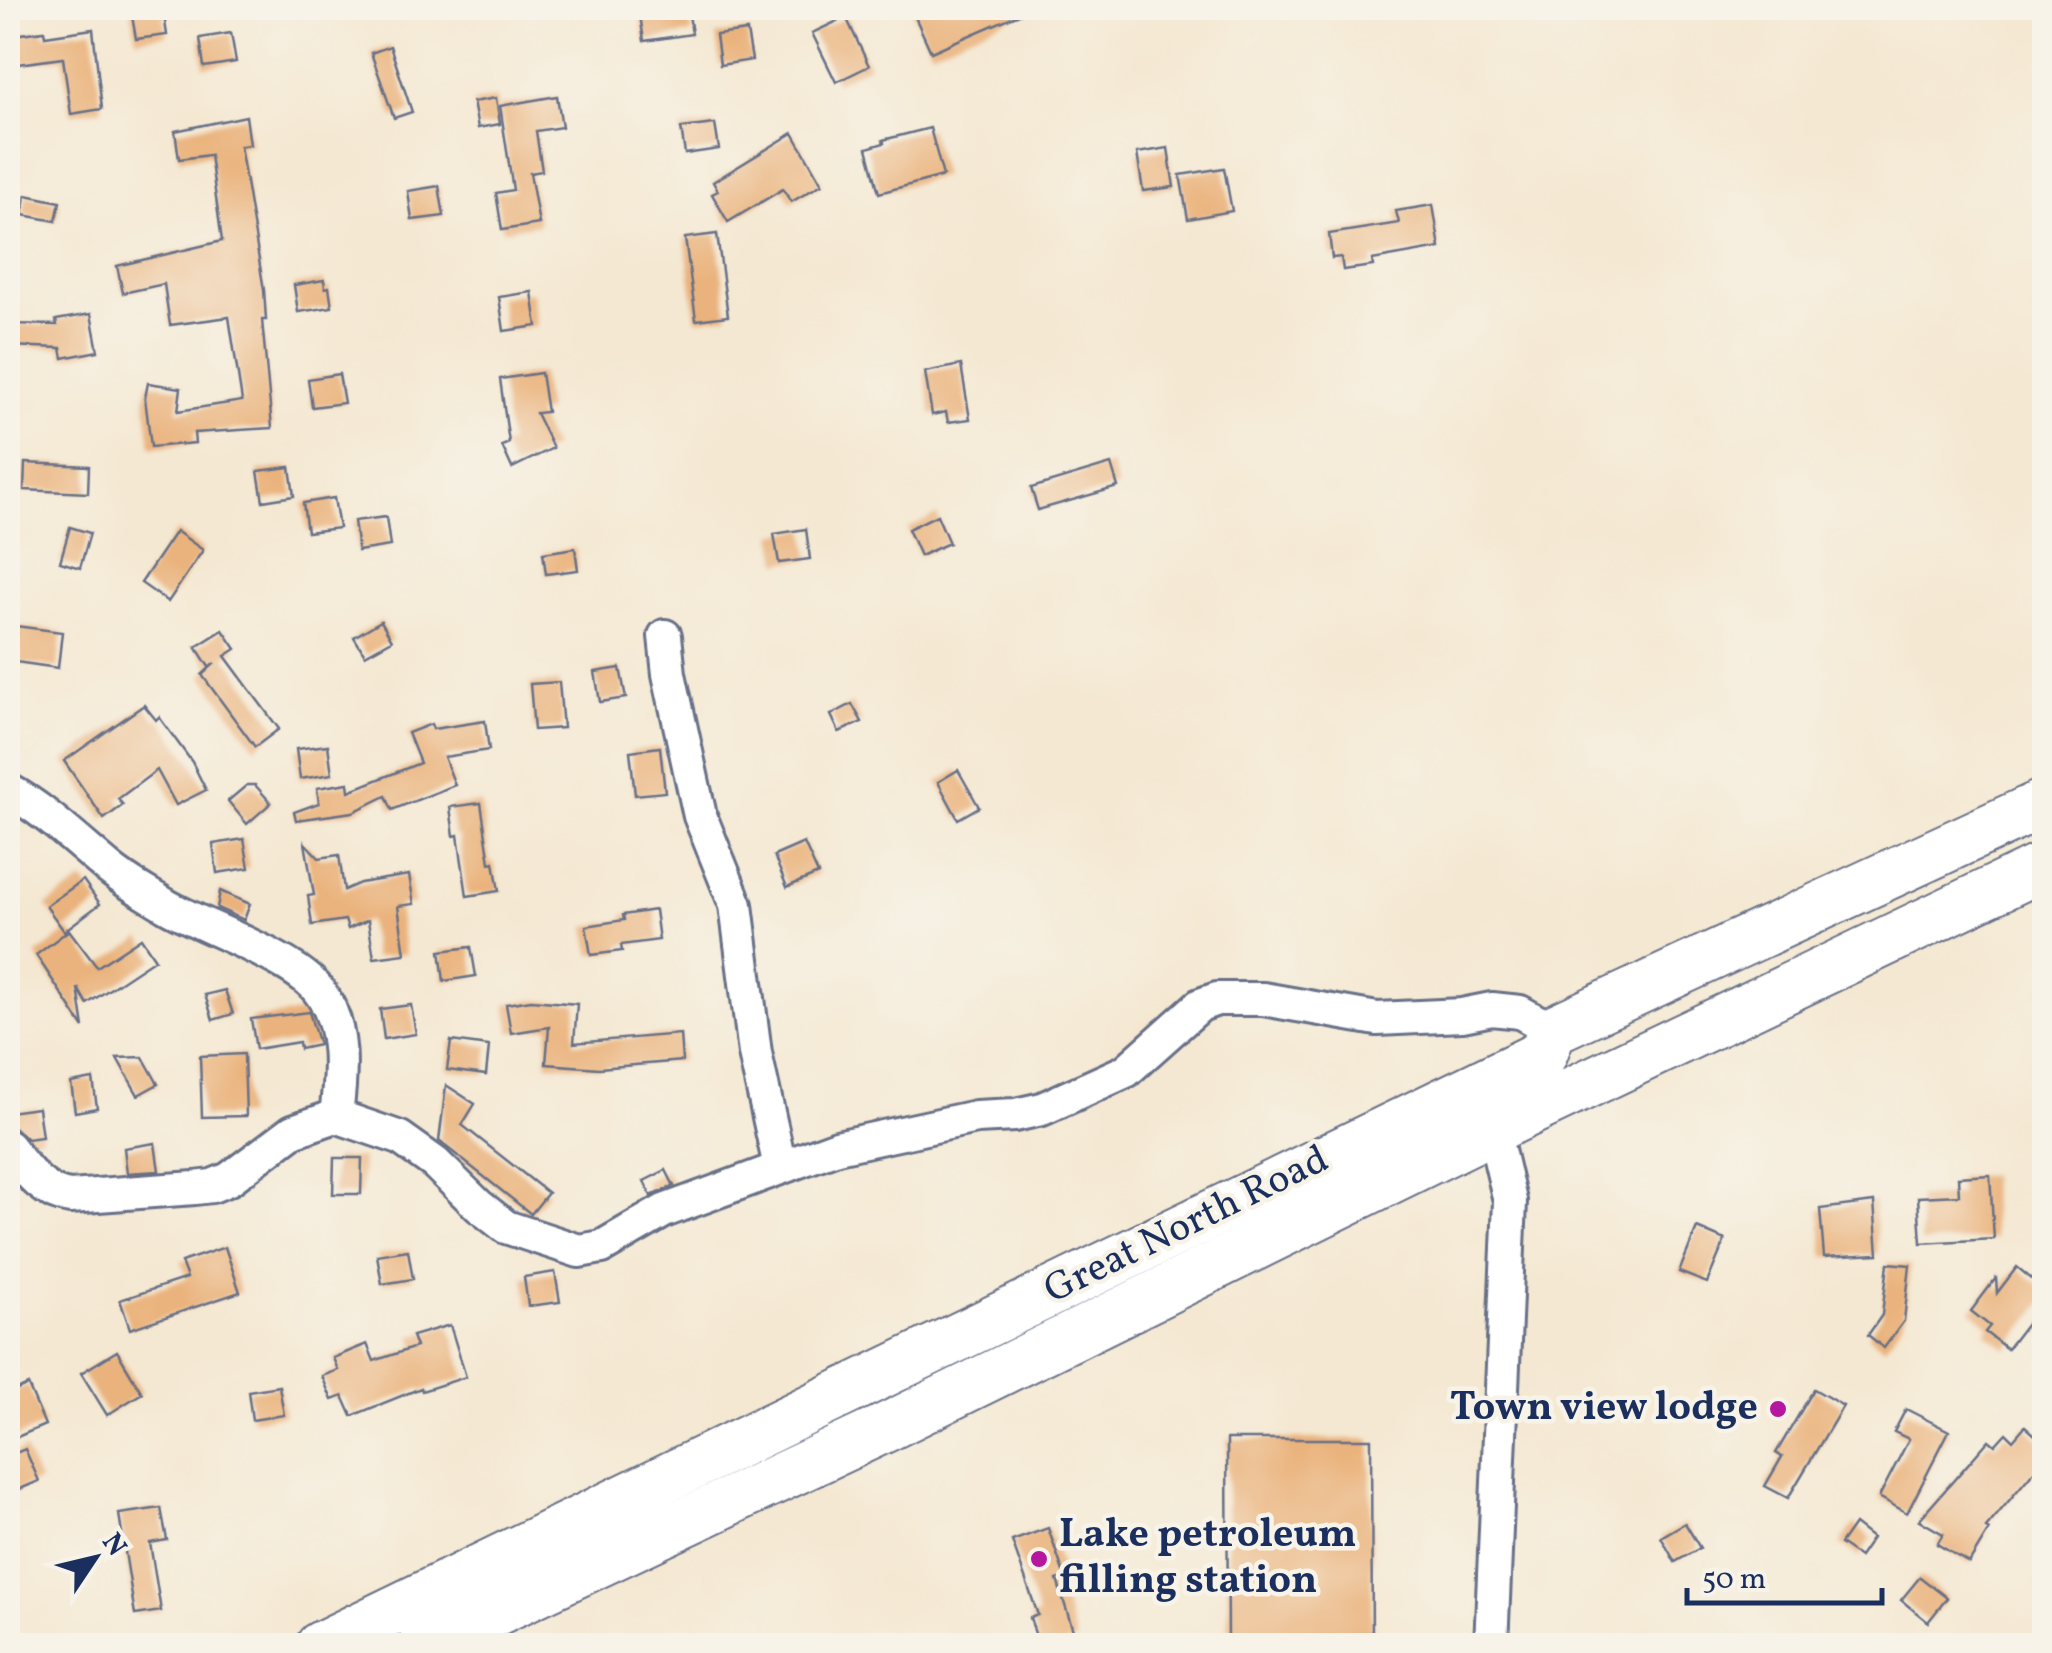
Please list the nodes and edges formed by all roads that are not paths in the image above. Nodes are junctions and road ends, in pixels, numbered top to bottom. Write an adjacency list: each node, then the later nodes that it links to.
1 (664, 636): 10 (street)
2 (8, 790): 7 (street)
3 (2044, 803): 5 (highway, Great North Road)
4 (2044, 866): 8 (highway, Great North Road)
5 (1552, 1030): 6 (highway, Great North Road); 10 (street)
6 (1478, 1084): 8 (street); 11 (highway, Great North Road)
7 (336, 1116): 9 (street); 10 (street)
8 (1495, 1128): 12 (highway, Great North Road); 13 (street)
9 (8, 1148)
10 (780, 1167)
11 (320, 1646)
12 (422, 1646)
13 (1490, 1646)

